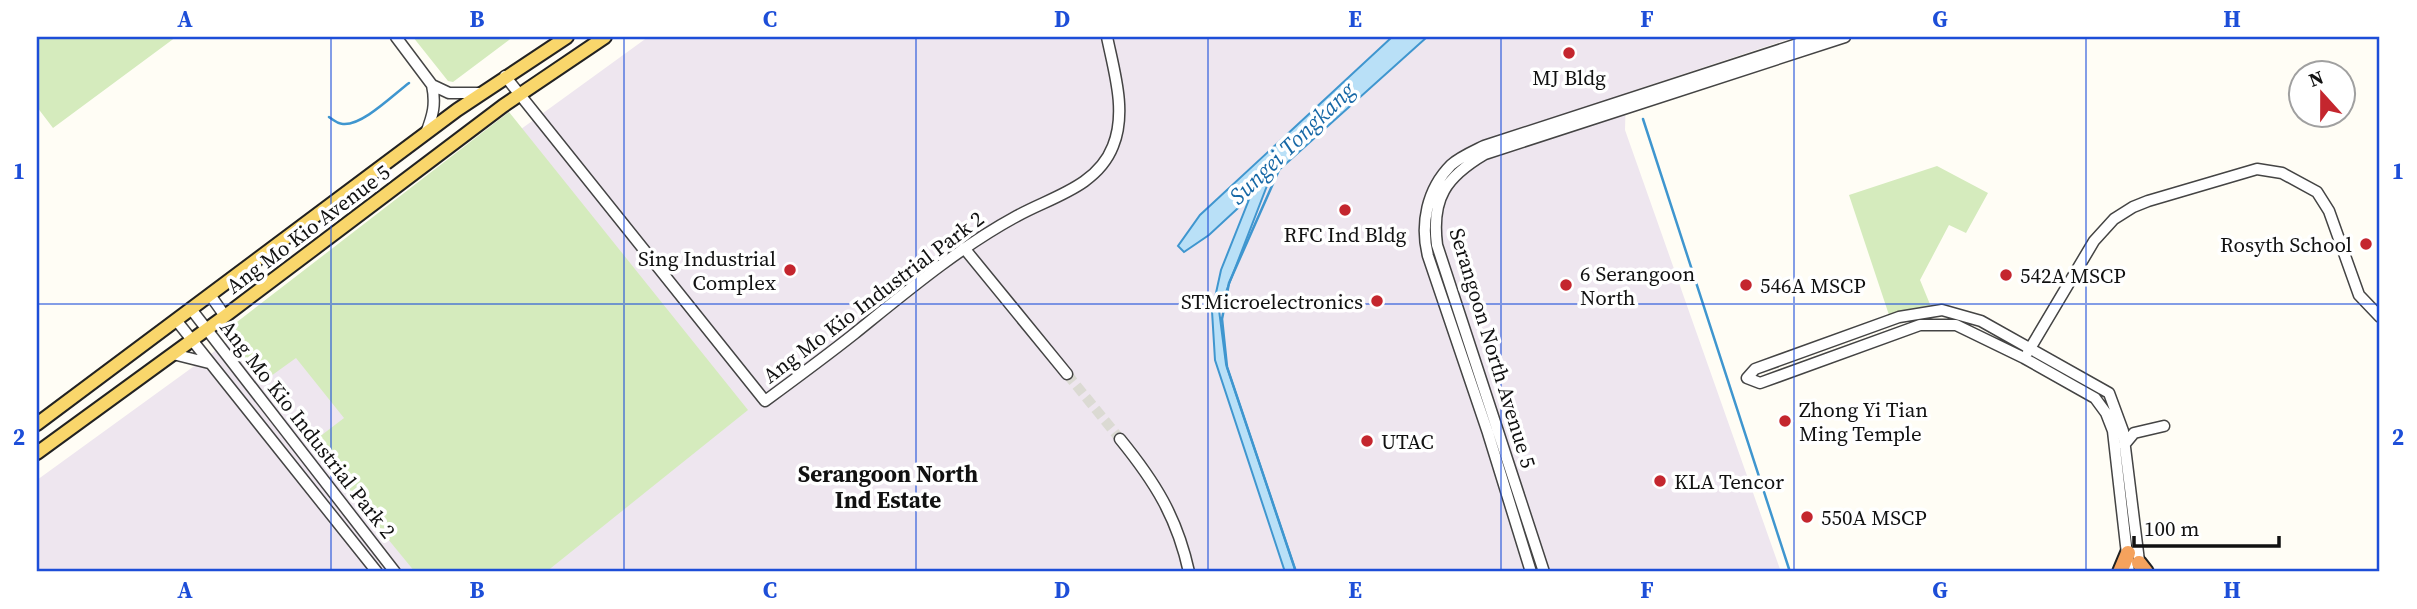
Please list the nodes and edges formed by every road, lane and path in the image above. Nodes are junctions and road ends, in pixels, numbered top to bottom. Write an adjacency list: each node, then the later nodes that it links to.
1 (396, 37): 8 (street)
2 (567, 37): 7 (main road, Ang Mo Kio Avenue 5)
3 (605, 37): 10 (main road, Ang Mo Kio Avenue 5)
4 (1107, 37): 12 (street, Ang Mo Kio Industrial Park 2)
5 (1819, 37): 36 (street, Serangoon North Avenue 5)
6 (1845, 37): 37 (street, Serangoon North Avenue 5)
7 (505, 76): 9 (main road, Ang Mo Kio Avenue 5); 10 (street, Ang Mo Kio Industrial Park 2)
8 (432, 85): 9 (street); 11 (street)
9 (482, 93): 11 (main road, Ang Mo Kio Avenue 5)
10 (519, 94): 12 (street, Ang Mo Kio Industrial Park 2); 15 (main road, Ang Mo Kio Avenue 5)
11 (425, 134): 13 (main road, Ang Mo Kio Avenue 5)
12 (964, 248): 25 (street)
13 (210, 295): 14 (main road, Ang Mo Kio Avenue 5); 15 (street)
14 (191, 309): 17 (main road, Ang Mo Kio Avenue 5); 18 (street, Ang Mo Kio Industrial Park 2)
15 (225, 316): 18 (main road, Ang Mo Kio Avenue 5)
16 (2380, 319): 20 (street)
17 (176, 320): 19 (street, Ang Mo Kio Industrial Park 2); 27 (main road, Ang Mo Kio Avenue 5)
18 (207, 329): 19 (main road, Ang Mo Kio Avenue 5); 34 (street, Ang Mo Kio Industrial Park 2)
19 (192, 340): 21 (main road, Ang Mo Kio Avenue 5); 24 (street, Ang Mo Kio Industrial Park 2)
20 (2030, 348): 22 (street); 23 (street); 30 (street)
21 (173, 354): 24 (street); 31 (main road, Ang Mo Kio Avenue 5)
22 (2024, 358): 26 (street); 32 (street)
23 (1772, 363): 26 (street); 26 (street)
24 (210, 364): 33 (street, Ang Mo Kio Industrial Park 2)
25 (1067, 374)
26 (1777, 377)
27 (37, 424)
28 (2164, 426): 30 (street)
29 (1120, 439): 35 (street)
30 (2124, 445): 32 (street)
31 (37, 453)
32 (2137, 567): 38 (highway)
33 (377, 572)
34 (395, 572)
35 (1189, 572)
36 (1531, 572)
37 (1544, 572)
38 (2120, 572)

